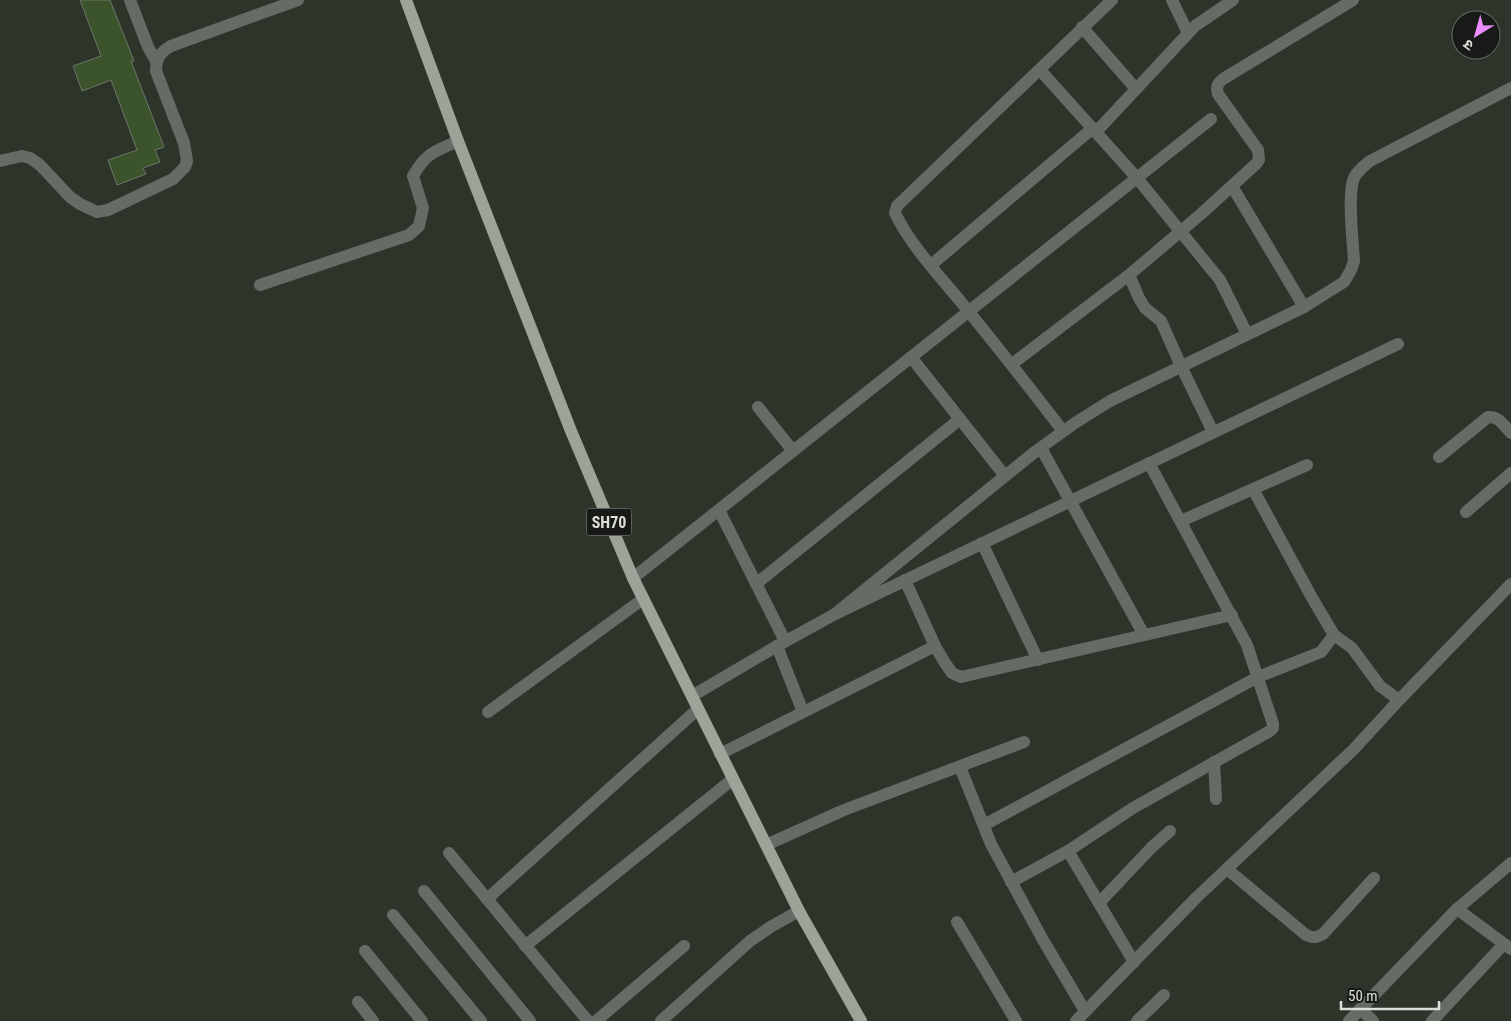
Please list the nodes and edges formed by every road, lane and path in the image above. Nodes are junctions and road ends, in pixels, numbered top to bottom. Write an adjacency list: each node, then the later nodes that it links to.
1 (130, 0): 10 (street)
2 (298, 0): 10 (street)
3 (406, 0): 16 (main road, SH70)
4 (1112, 0): 8 (street)
5 (1172, 0): 9 (street)
6 (1233, 0): 9 (street)
7 (1353, 0): 19 (street)
8 (1082, 27): 11 (street); 13 (street)
9 (1188, 33): 13 (street)
10 (156, 61): 17 (street)
11 (1040, 70): 15 (street); 21 (street)
12 (1511, 88): 24 (street)
13 (1136, 89): 15 (street)
14 (1212, 119): 18 (street)
15 (1094, 130): 18 (street); 21 (street)
16 (458, 141): 23 (street); 49 (main road, SH70)
17 (0, 161)
18 (1137, 178): 20 (street); 25 (street)
19 (1232, 186): 20 (street); 24 (street)
20 (1181, 231): 22 (street); 26 (street)
21 (931, 265): 25 (street)
22 (1130, 275): 29 (street); 30 (street)
23 (260, 285)
24 (1304, 306): 26 (street)
25 (969, 311): 28 (street); 29 (street)
26 (1247, 334): 30 (street)
27 (1398, 344): 34 (street)
28 (911, 357): 32 (street); 37 (street)
29 (1012, 364): 33 (street)
30 (1181, 366): 33 (street); 34 (street)
31 (758, 407): 37 (street)
32 (960, 419): 42 (street); 51 (street)
33 (1064, 431): 36 (street)
34 (1213, 432): 39 (street)
35 (1511, 433): 38 (street)
36 (1041, 448): 42 (street); 44 (street)
37 (793, 451): 45 (street)
38 (1439, 457)
39 (1149, 463): 44 (street); 47 (street)
40 (1307, 465): 43 (street)
41 (1511, 473): 46 (street)
42 (1005, 476): 54 (street)
43 (1253, 489): 47 (street); 57 (street)
44 (1070, 501): 48 (street); 56 (street)
45 (719, 510): 49 (street); 51 (street)
46 (1466, 512)
47 (1181, 521): 55 (street)
48 (982, 543): 50 (street); 60 (street)
49 (633, 578): 53 (main road, SH70)
50 (905, 580): 54 (street); 59 (street)
51 (756, 584): 58 (street)
52 (1511, 584): 63 (street)
53 (643, 599): 62 (main road, SH70); 65 (street)
54 (835, 614): 58 (street)
55 (1232, 615): 56 (street); 61 (street)
56 (1144, 635): 60 (street)
57 (1334, 635): 61 (street); 63 (street)
58 (781, 643): 62 (street); 66 (street)
59 (935, 646): 60 (street); 66 (street)
60 (1038, 660)
61 (1258, 677): 69 (street); 73 (street)
62 (692, 696): 64 (main road, SH70)
63 (1399, 700): 79 (street)
64 (698, 709): 68 (main road, SH70); 83 (street)
65 (488, 712)
66 (803, 712): 68 (street)
67 (1024, 742): 70 (street)
68 (720, 754): 71 (main road, SH70)
69 (1214, 762): 72 (street); 76 (street)
70 (960, 767): 73 (street); 75 (street)
71 (733, 779): 75 (main road, SH70); 89 (street)
72 (1216, 799)
73 (984, 826): 81 (street)
74 (1170, 831): 84 (street)
75 (766, 845): 86 (main road, SH70)
76 (1068, 851): 81 (street); 84 (street)
77 (449, 853): 83 (street)
78 (1511, 863): 85 (street)
79 (1227, 869): 80 (street); 93 (street)
80 (1374, 878)
81 (1012, 882): 97 (street)
82 (424, 890): 101 (street)
83 (487, 899): 89 (street)
84 (1100, 903): 93 (street)
85 (1457, 909): 91 (street); 96 (street)
86 (799, 911): 104 (street); 105 (main road, SH70)
87 (394, 915): 100 (street)
88 (957, 922): 106 (street)
89 (525, 946): 102 (street)
90 (684, 946): 103 (street)
91 (1508, 947): 111 (street)
92 (365, 951): 99 (street)
93 (1134, 962): 97 (street)
94 (1164, 995): 108 (street)
95 (358, 1002): 98 (street)
96 (1360, 1010): 109 (street); 110 (street)
97 (1085, 1011): 107 (street)
98 (373, 1021)
99 (422, 1021)
100 (481, 1021)
101 (530, 1021)
102 (588, 1021)
103 (596, 1021)
104 (661, 1021)
105 (861, 1021)
106 (1016, 1021)
107 (1076, 1021)
108 (1137, 1021)
109 (1349, 1021)
110 (1373, 1021)
111 (1432, 1021)

